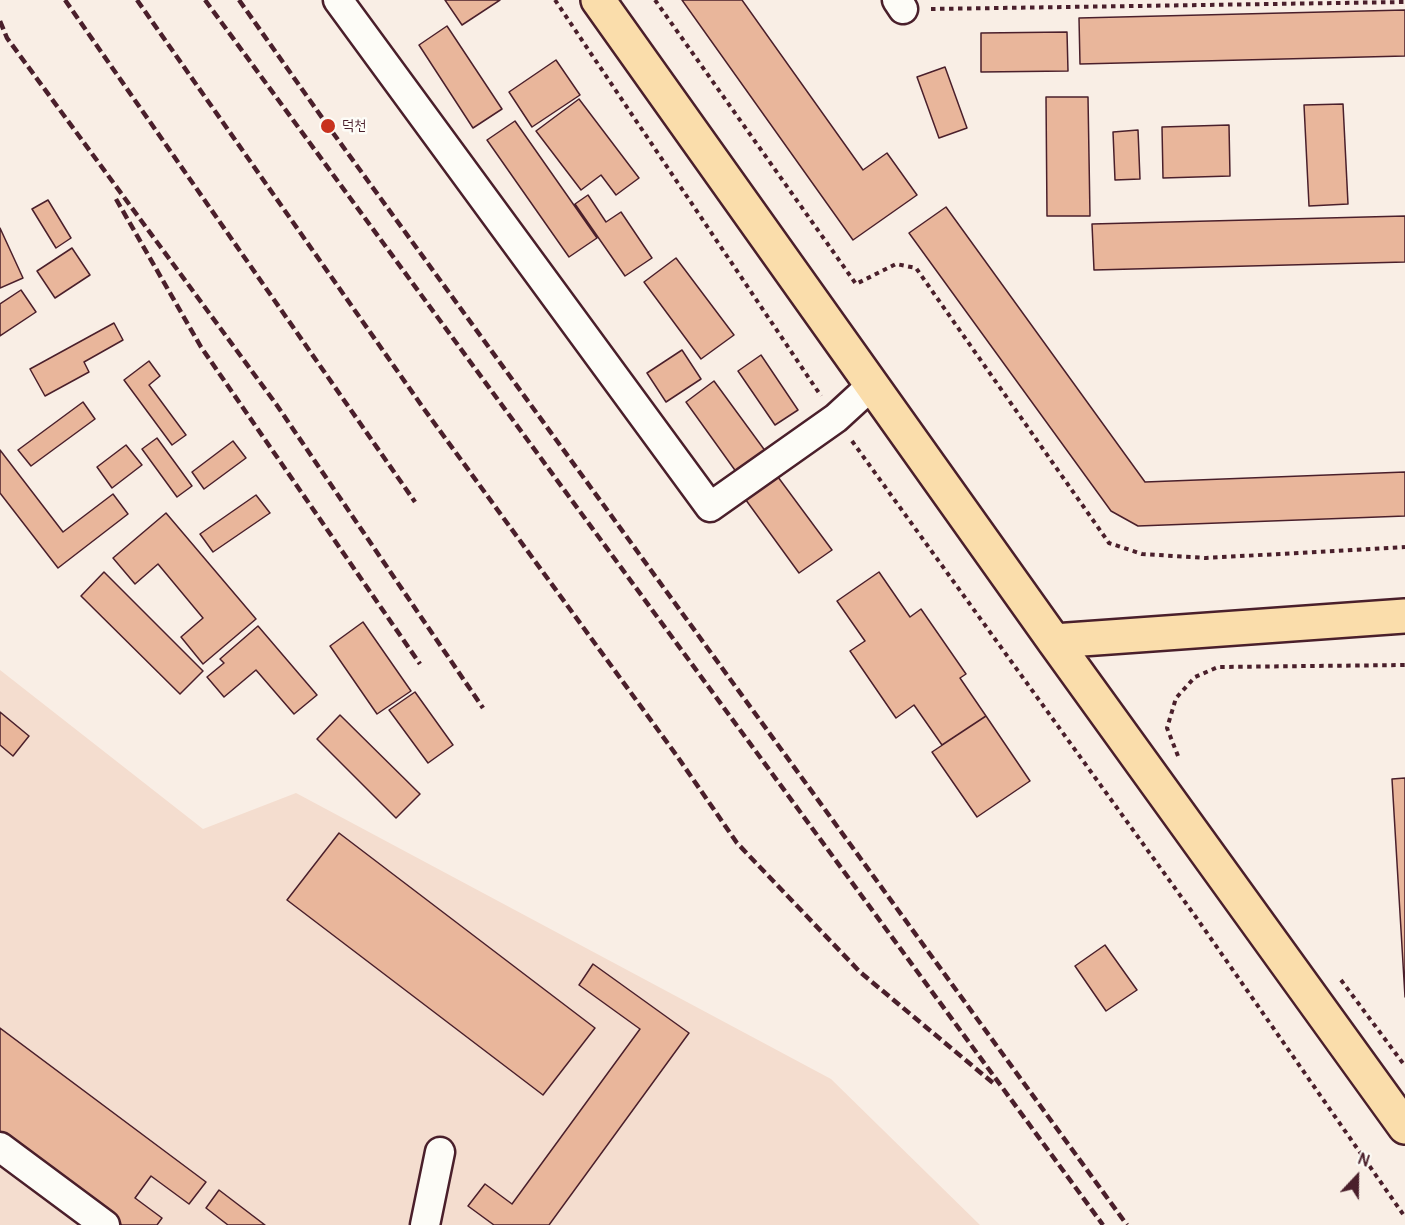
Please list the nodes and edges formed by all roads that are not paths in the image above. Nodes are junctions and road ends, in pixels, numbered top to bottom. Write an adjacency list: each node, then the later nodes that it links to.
1 (338, 0): 3 (street)
2 (598, 0): 3 (main road)
3 (872, 385): 5 (main road)
4 (1405, 616): 5 (main road)
5 (1054, 641): 6 (main road)
6 (1405, 1127)
7 (0, 1147): 9 (street)
8 (440, 1152): 10 (street)
9 (105, 1225)
10 (425, 1225)

